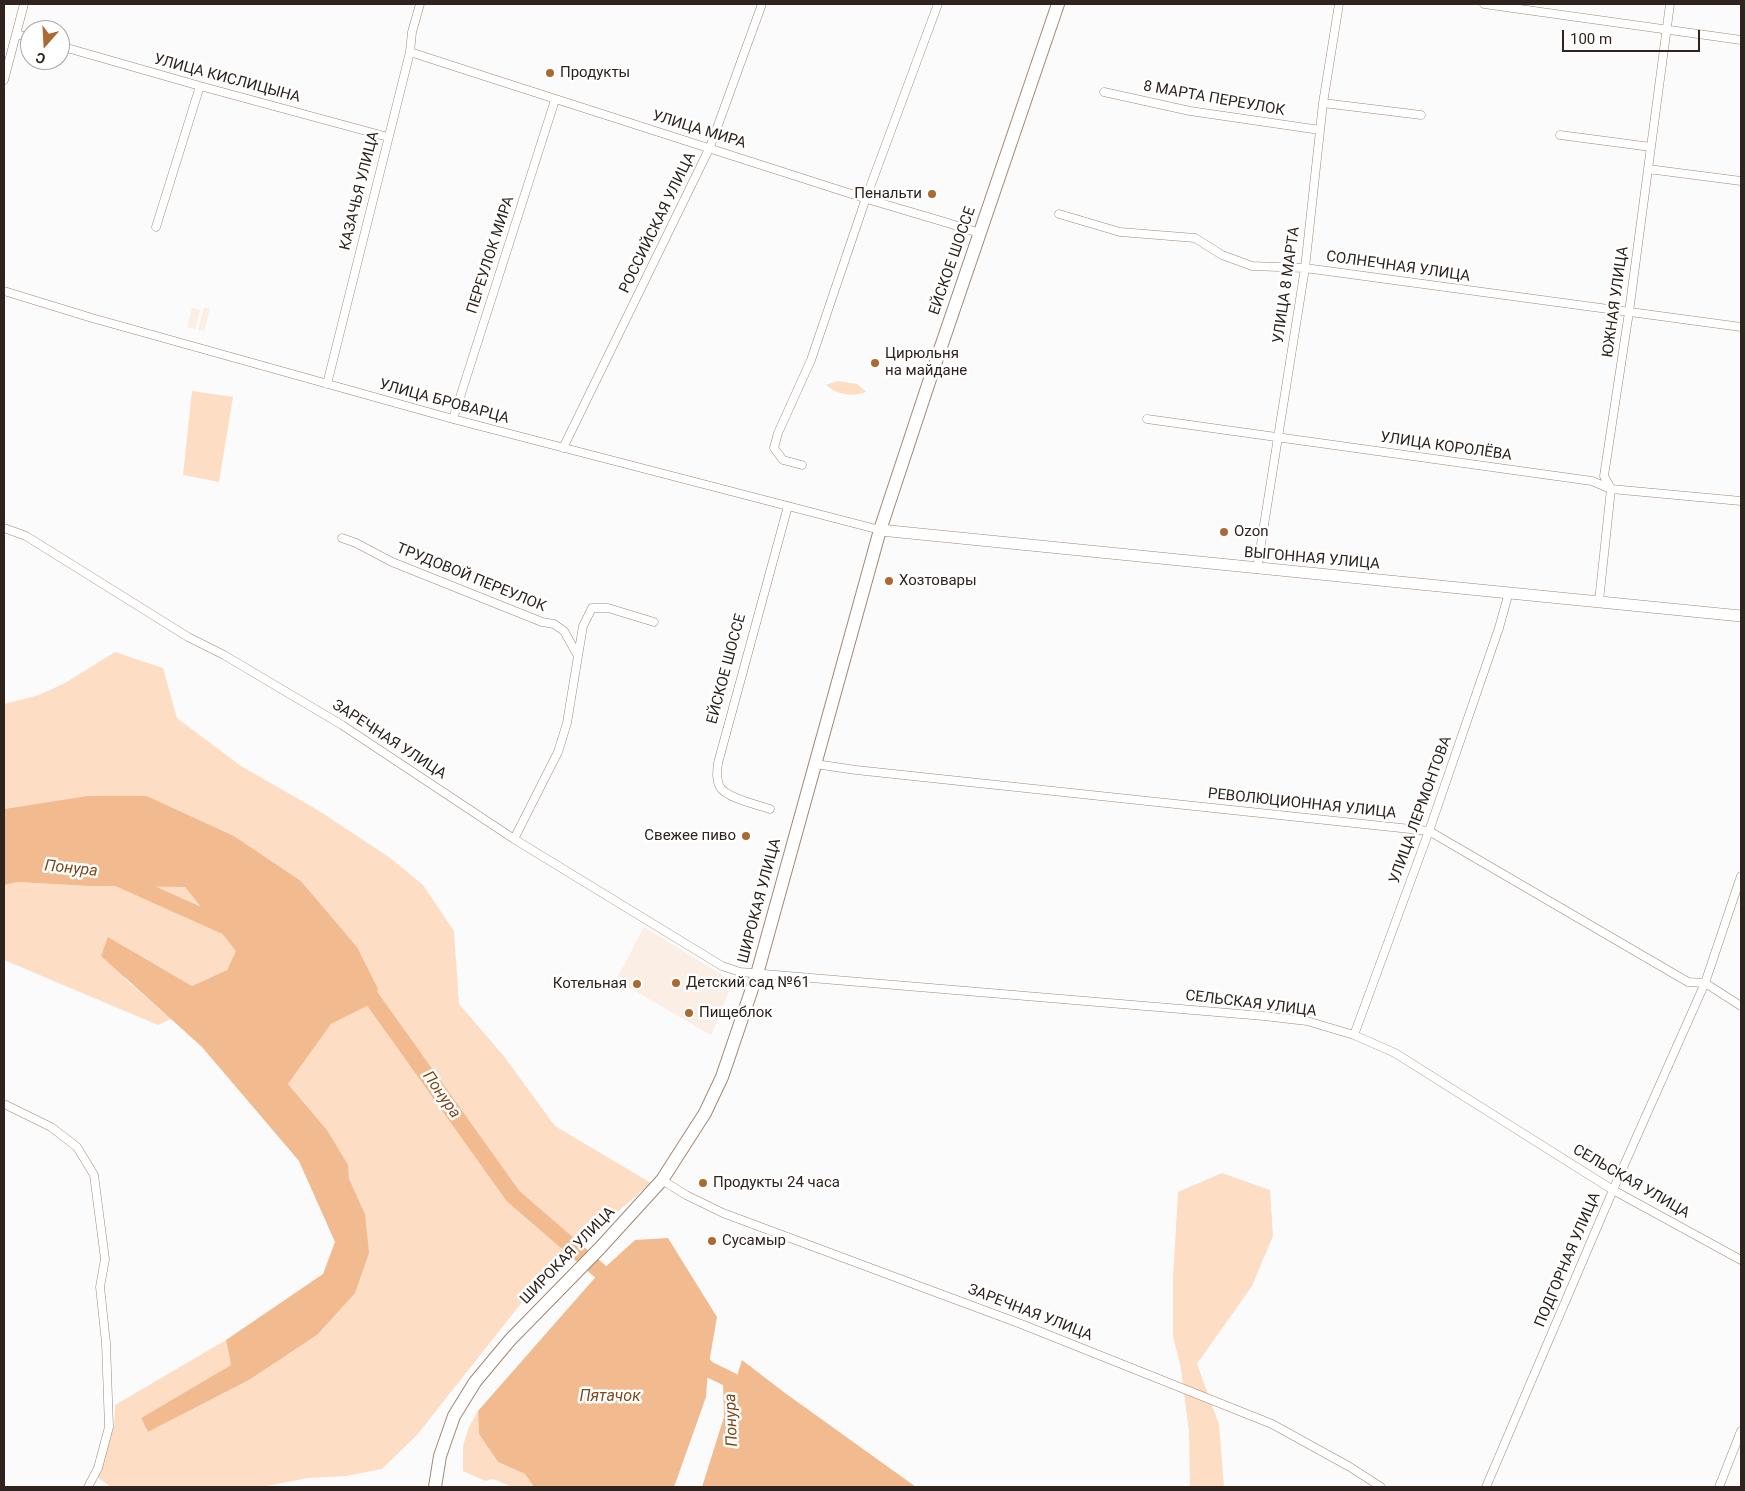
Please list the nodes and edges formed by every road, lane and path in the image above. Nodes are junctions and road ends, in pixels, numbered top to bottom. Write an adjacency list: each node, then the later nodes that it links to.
1 (24, 4): 10 (street)
2 (420, 4): 14 (street, КАЗАЧЬЯ УЛИЦА)
3 (762, 4): 24 (street, РОССИЙСКАЯ УЛИЦА)
4 (938, 4): 28 (street)
5 (1058, 4): 31 (main road, ЕЙСКОЕ ШОССЕ)
6 (1339, 4): 19 (street, УЛИЦА 8 МАРТА)
7 (1484, 4): 9 (street)
8 (1670, 4): 9 (street, ЮЖНАЯ УЛИЦА)
9 (1667, 29): 12 (street); 25 (street, ЮЖНАЯ УЛИЦА)
10 (17, 34): 11 (street); 15 (street)
11 (20, 35)
12 (1741, 40)
13 (70, 49): 16 (street, УЛИЦА КИСЛИЦЫНА)
14 (410, 52): 18 (street, УЛИЦА МИРА); 23 (street, КАЗАЧЬЯ УЛИЦА)
15 (4, 80)
16 (200, 86): 23 (street, УЛИЦА КИСЛИЦЫНА); 30 (street)
17 (1104, 92): 21 (street, 8 МАРТА ПЕРЕУЛОК)
18 (555, 100): 24 (street, УЛИЦА МИРА); 38 (street, ПЕРЕУЛОК МИРА)
19 (1323, 103): 20 (street); 21 (street, УЛИЦА 8 МАРТА)
20 (1421, 115)
21 (1320, 130): 32 (street, УЛИЦА 8 МАРТА)
22 (1560, 135): 25 (street)
23 (388, 137): 36 (street, КАЗАЧЬЯ УЛИЦА)
24 (710, 147): 28 (street, УЛИЦА МИРА); 40 (street, РОССИЙСКАЯ УЛИЦА)
25 (1651, 147): 26 (street, ЮЖНАЯ УЛИЦА)
26 (1648, 169): 27 (street); 34 (street, ЮЖНАЯ УЛИЦА)
27 (1741, 181)
28 (866, 198): 31 (street, УЛИЦА МИРА); 41 (street)
29 (1060, 214): 32 (street, СОЛНЕЧНАЯ УЛИЦА)
30 (156, 226)
31 (979, 233): 46 (main road, ЕЙСКОЕ ШОССЕ)
32 (1305, 268): 34 (street, СОЛНЕЧНАЯ УЛИЦА); 39 (street, УЛИЦА 8 МАРТА)
33 (4, 291): 36 (street, УЛИЦА БРОВАРЦА)
34 (1629, 312): 35 (street, СОЛНЕЧНАЯ УЛИЦА); 42 (street, ЮЖНАЯ УЛИЦА)
35 (1741, 327)
36 (326, 384): 38 (street, УЛИЦА БРОВАРЦА)
37 (1147, 419): 39 (street, УЛИЦА КОРОЛЁВА)
38 (453, 420): 40 (street, УЛИЦА БРОВАРЦА)
39 (1279, 437): 42 (street, УЛИЦА КОРОЛЁВА); 48 (street, УЛИЦА 8 МАРТА)
40 (563, 448): 44 (street, УЛИЦА БРОВАРЦА)
41 (802, 465)
42 (1611, 488): 43 (street, УЛИЦА КОРОЛЁВА); 50 (street, ЮЖНАЯ УЛИЦА)
43 (1741, 501)
44 (788, 506): 46 (street, УЛИЦА БРОВАРЦА); 55 (street, ЕЙСКОЕ ШОССЕ)
45 (4, 528): 57 (street, ЗАРЕЧНАЯ УЛИЦА)
46 (880, 530): 48 (street, ВЫГОННАЯ УЛИЦА); 54 (main road, ШИРОКАЯ УЛИЦА)
47 (342, 538): 53 (street, ТРУДОВОЙ ПЕРЕУЛОК)
48 (1257, 569): 49 (street, ВЫГОННАЯ УЛИЦА)
49 (1509, 592): 50 (street, ВЫГОННАЯ УЛИЦА); 56 (street, УЛИЦА ЛЕРМОНТОВА)
50 (1599, 601): 51 (street, ВЫГОННАЯ УЛИЦА)
51 (1741, 616)
52 (654, 622): 53 (street)
53 (578, 656): 57 (street)
54 (815, 764): 56 (street, РЕВОЛЮЦИОННАЯ УЛИЦА); 59 (main road, ШИРОКАЯ УЛИЦА)
55 (770, 809)
56 (1429, 831): 60 (street, РЕВОЛЮЦИОННАЯ УЛИЦА); 62 (street, УЛИЦА ЛЕРМОНТОВА)
57 (514, 839): 59 (street, ЗАРЕЧНАЯ УЛИЦА)
58 (1741, 876): 60 (street, ПОДГОРНАЯ УЛИЦА)
59 (757, 974): 62 (street, СЕЛЬСКАЯ УЛИЦА); 64 (main road, ШИРОКАЯ УЛИЦА)
60 (1704, 983): 61 (street, РЕВОЛЮЦИОННАЯ УЛИЦА); 65 (street, ПОДГОРНАЯ УЛИЦА)
61 (1741, 1006)
62 (1354, 1035): 65 (street, СЕЛЬСКАЯ УЛИЦА)
63 (4, 1104): 68 (street)
64 (662, 1180): 69 (main road, ШИРОКАЯ УЛИЦА); 70 (street, ЗАРЕЧНАЯ УЛИЦА)
65 (1613, 1190): 66 (street, СЕЛЬСКАЯ УЛИЦА); 71 (street, ПОДГОРНАЯ УЛИЦА)
66 (1741, 1260)
67 (1741, 1431): 72 (street)
68 (88, 1487)
69 (435, 1487)
70 (1381, 1487)
71 (1486, 1487)
72 (1719, 1487)

